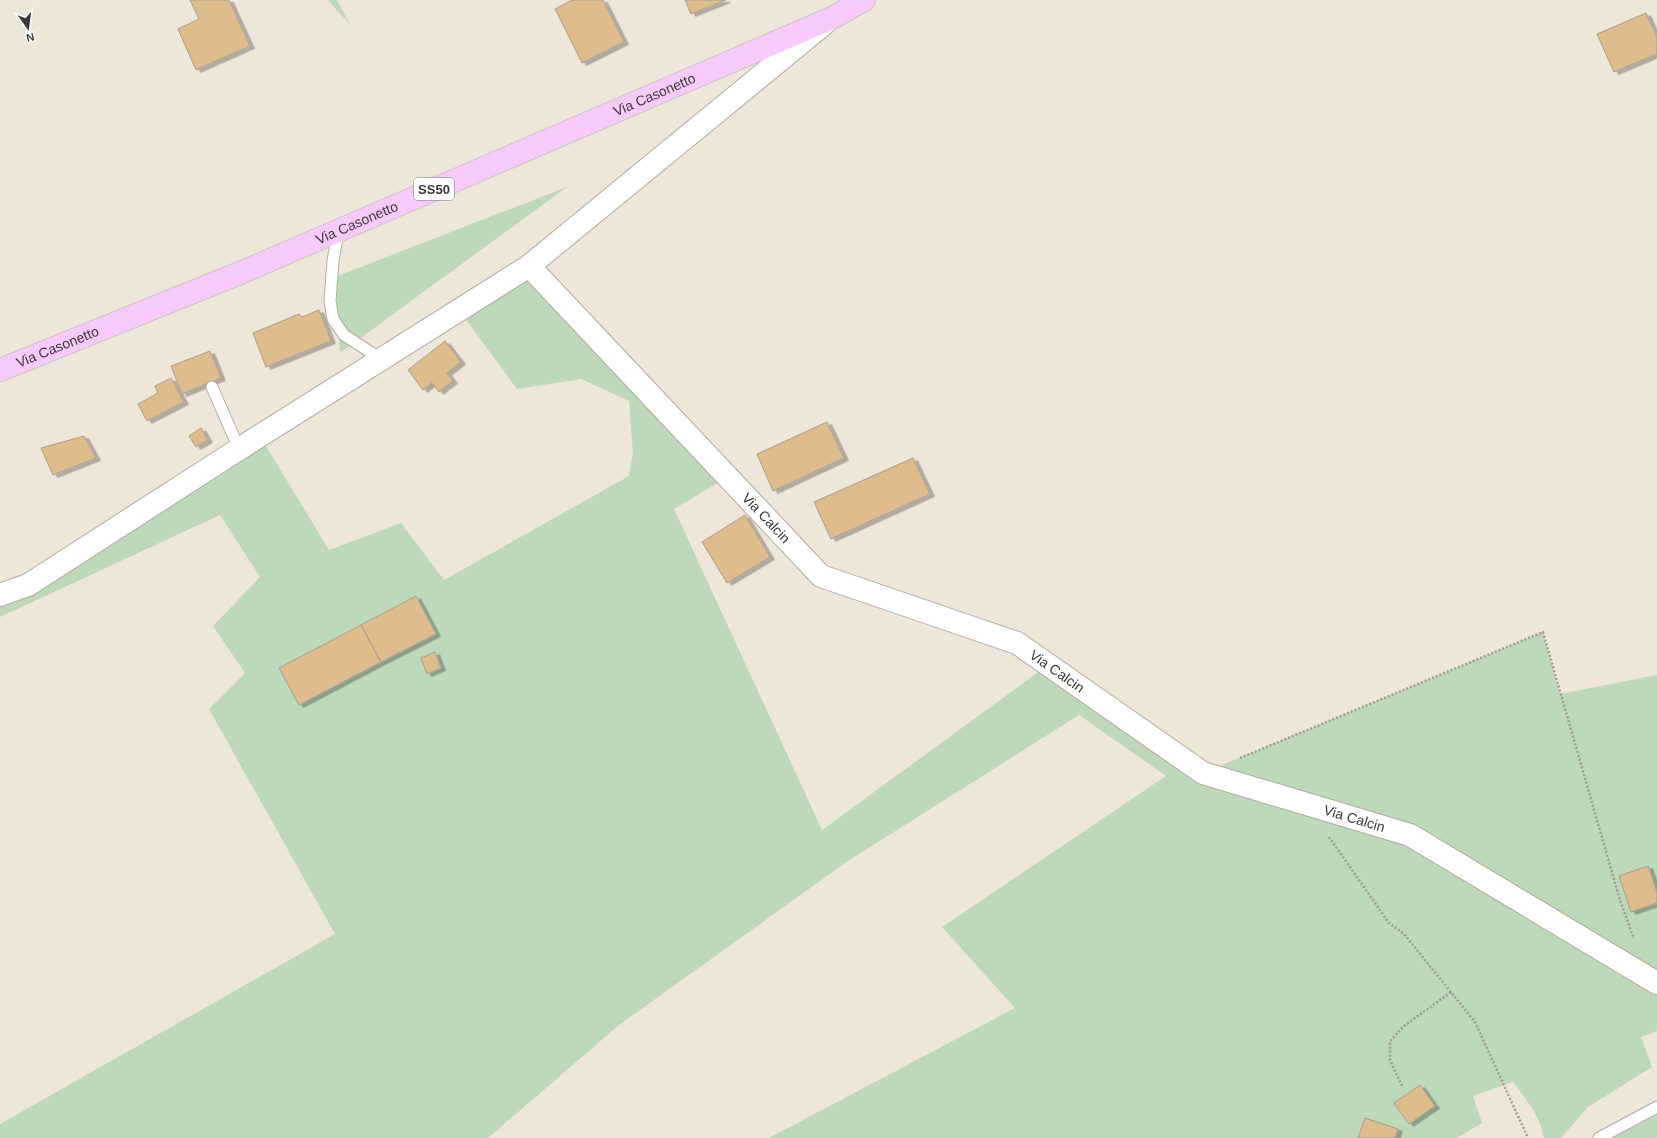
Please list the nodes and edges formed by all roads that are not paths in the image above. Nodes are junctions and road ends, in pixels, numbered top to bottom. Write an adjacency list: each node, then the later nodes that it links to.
1 (864, 0): 2 (main road, Via Casonetto / SS50)
2 (832, 18): 3 (main road, Via Casonetto / SS50); 4 (street)
3 (338, 230): 5 (lane); 6 (main road, Via Casonetto / SS50)
4 (529, 266): 5 (street); 10 (street, Via Calcin)
5 (381, 359): 8 (street)
6 (0, 370)
7 (212, 387): 8 (lane)
8 (239, 449): 9 (street)
9 (0, 595)
10 (1657, 984)
11 (1657, 1107): 12 (lane)
12 (1599, 1138)

